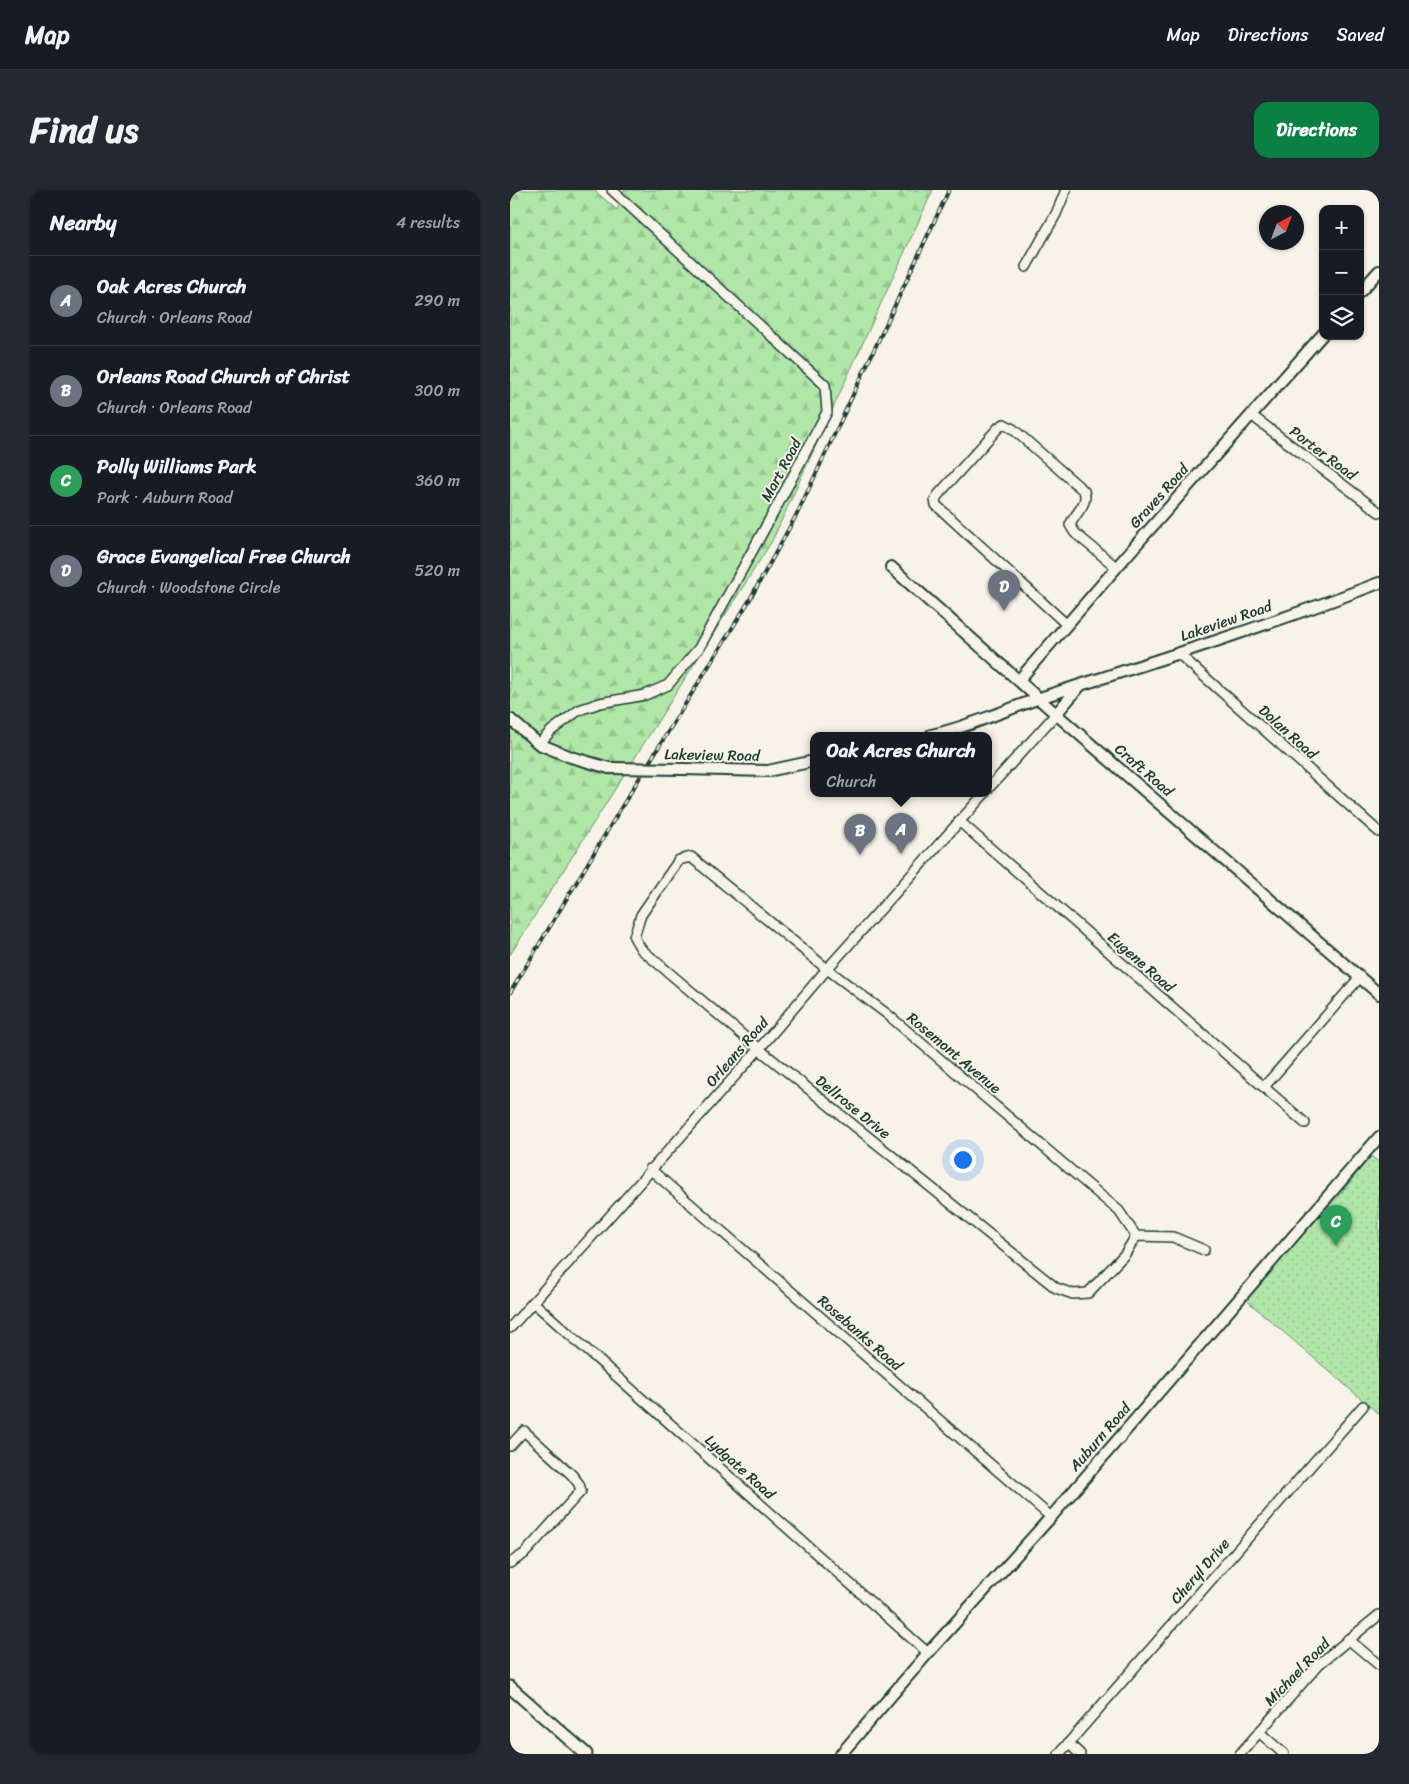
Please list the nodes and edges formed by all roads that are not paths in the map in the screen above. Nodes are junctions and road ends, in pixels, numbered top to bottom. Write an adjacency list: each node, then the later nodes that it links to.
1 (612, 190): 20 (street, Mart Road)
2 (1066, 190): 3 (street)
3 (1026, 267)
4 (1379, 270): 5 (street)
5 (1364, 287)
6 (1319, 338): 7 (street, Graves Road)
7 (1251, 415): 8 (street, Porter Road); 10 (street, Graves Road)
8 (1379, 512)
9 (891, 567): 14 (street, Craft Road)
10 (1116, 568): 12 (street, Graves Road); 12 (street)
11 (1379, 582): 13 (street, Lakeview Road)
12 (1066, 624): 14 (street, Graves Road)
13 (1180, 654): 15 (street, Lakeview Road); 25 (street, Dolan Road)
14 (1019, 680): 16 (street, Craft Road)
15 (1081, 685): 16 (street, Lakeview Road); 17 (street)
16 (1039, 698): 17 (street, Craft Road); 19 (street, Lakeview Road)
17 (1056, 714): 22 (street); 28 (street, Craft Road)
18 (510, 719): 20 (street, Lakeview Road)
19 (945, 732)
20 (539, 744): 21 (street, Lakeview Road, bridge)
21 (810, 762)
22 (992, 784)
23 (981, 797): 24 (street, Orleans Road)
24 (959, 821): 27 (street, Orleans Road); 31 (street, Eugene Road)
25 (1379, 832)
26 (690, 857): 27 (street, Rosemont Avenue); 30 (street, Dellrose Drive)
27 (827, 969): 30 (street, Orleans Road); 35 (street, Rosemont Avenue)
28 (1360, 977): 29 (street, Craft Road); 31 (street)
29 (1379, 994)
30 (759, 1049): 34 (street, Orleans Road); 35 (street, Dellrose Drive)
31 (1264, 1088): 32 (street, Eugene Road)
32 (1305, 1124)
33 (1379, 1137): 41 (street, Auburn Road)
34 (650, 1170): 37 (street, Orleans Road); 41 (street, Rosebanks Road)
35 (1136, 1236): 36 (street)
36 (1204, 1250)
37 (532, 1302): 38 (street, Orleans Road); 45 (street, Lydgate Road)
38 (510, 1328)
39 (1363, 1406): 49 (street, Cheryl Drive)
40 (510, 1446): 42 (street)
41 (1051, 1517): 45 (street, Auburn Road)
42 (510, 1563)
43 (1379, 1615): 44 (street, Michael Road)
44 (1348, 1639): 46 (street); 48 (street, Michael Road)
45 (928, 1653): 51 (street, Auburn Road)
46 (1379, 1665)
47 (510, 1688): 50 (main road)
48 (1259, 1732): 54 (street, Michael Road); 55 (street)
49 (1068, 1743): 52 (street, Cheryl Drive); 53 (street)
50 (586, 1754)
51 (841, 1754)
52 (1058, 1754)
53 (1080, 1754)
54 (1240, 1754)
55 (1284, 1754)

